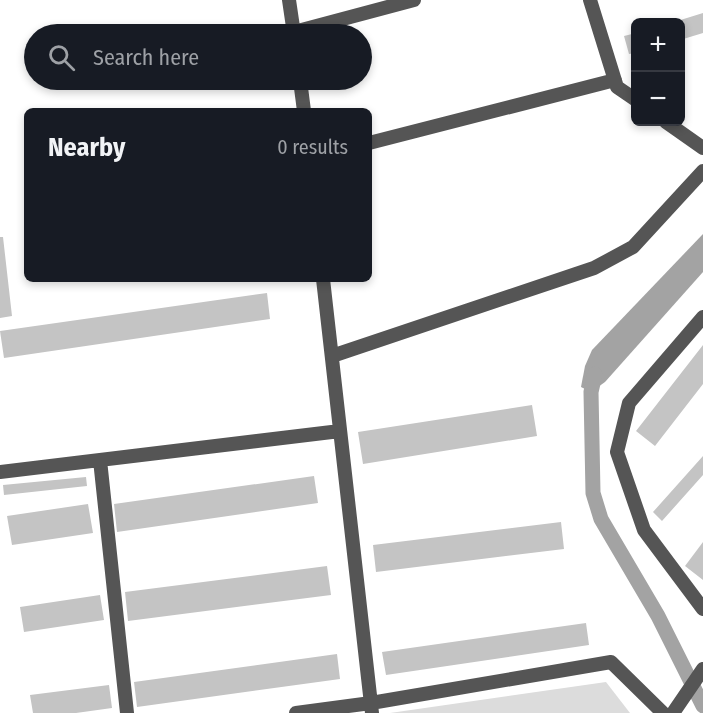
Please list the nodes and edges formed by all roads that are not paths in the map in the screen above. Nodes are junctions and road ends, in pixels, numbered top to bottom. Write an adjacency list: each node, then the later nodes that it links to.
1 (289, 0): 4 (street)
2 (414, 0): 5 (street)
3 (590, 0): 6 (street)
4 (293, 24)
5 (327, 24)
6 (615, 80): 8 (street); 11 (street)
7 (301, 90): 9 (street)
8 (631, 96)
9 (304, 108)
10 (672, 126): 12 (street)
11 (372, 142)
12 (703, 148)
13 (703, 171): 16 (street)
14 (323, 282): 16 (street)
15 (703, 317): 20 (street)
16 (332, 356): 17 (street)
17 (340, 431): 18 (street); 22 (street)
18 (100, 460): 19 (street); 23 (street)
19 (0, 472)
20 (703, 609)
21 (703, 669): 26 (street)
22 (372, 708): 24 (street); 25 (street)
23 (127, 713)
24 (296, 713)
25 (663, 713)
26 (673, 713)

